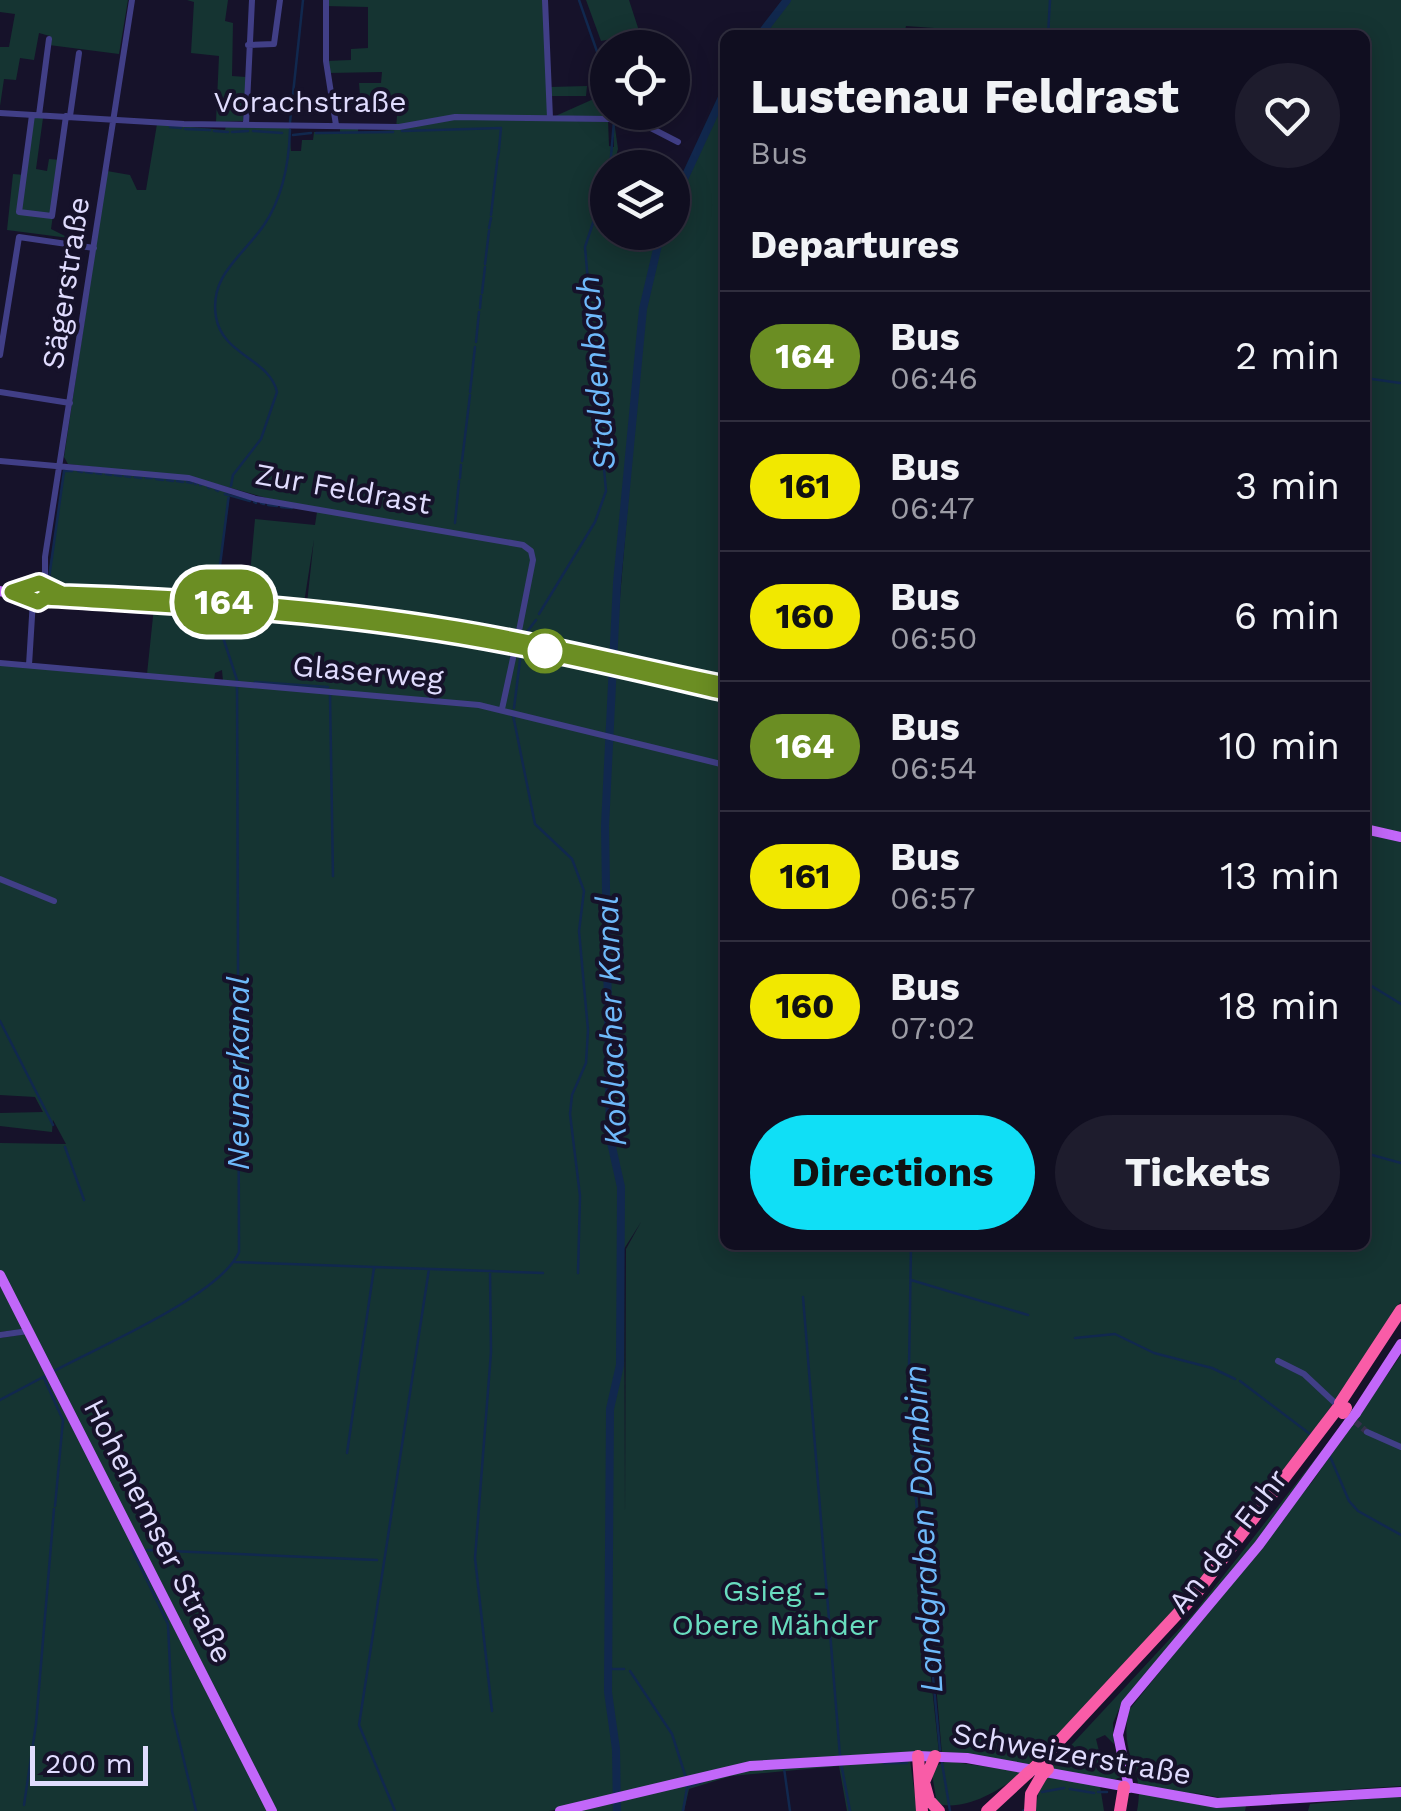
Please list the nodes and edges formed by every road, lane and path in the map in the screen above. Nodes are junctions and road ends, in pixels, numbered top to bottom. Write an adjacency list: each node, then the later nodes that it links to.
1 (132, 0): 12 (street, Sägerstraße)
2 (252, 0): 7 (street)
3 (280, 0): 7 (street)
4 (326, 0): 15 (street)
5 (545, 0): 13 (street)
6 (49, 38): 10 (street)
7 (248, 46): 14 (street)
8 (79, 53): 11 (street)
9 (0, 114): 10 (street, Vorachstraße)
10 (35, 115): 11 (street, Vorachstraße); 11 (street)
11 (68, 116): 12 (street, Vorachstraße)
12 (113, 118): 14 (street, Vorachstraße); 17 (street, Sägerstraße)
13 (550, 118): 15 (street, Vorachstraße); 16 (street, Vorachstraße)
14 (246, 124): 15 (street, Vorachstraße)
15 (336, 125)
16 (678, 142)
17 (94, 248): 18 (street); 20 (street, Sägerstraße)
18 (0, 354)
19 (0, 392): 20 (street)
20 (70, 404): 22 (street, Sägerstraße)
21 (0, 461): 22 (street, Zur Feldrast)
22 (60, 466): 23 (street, Sägerstraße); 25 (street, Zur Feldrast)
23 (39, 590): 24 (main road); 28 (street, Sägerstraße); 29 (main road)
24 (6, 591)
25 (518, 636)
26 (515, 649): 30 (street)
27 (0, 662): 28 (street, Glaserweg)
28 (29, 665): 30 (street, Glaserweg)
29 (720, 688)
30 (502, 709): 31 (street, Glaserweg)
31 (720, 764)
32 (1370, 827): 33 (main road)
33 (1401, 834)
34 (0, 878): 35 (street)
35 (54, 901)
36 (0, 1274): 39 (main road, Hohenemser Straße)
37 (1401, 1310): 43 (highway)
38 (1401, 1324): 43 (highway)
39 (29, 1331): 40 (street); 52 (main road, Hohenemser Straße)
40 (0, 1335)
41 (1401, 1344): 43 (main road, An der Fuhr)
42 (1278, 1361): 43 (street)
43 (1344, 1410): 48 (highway); 48 (highway); 49 (main road, An der Fuhr)
44 (1367, 1432): 45 (street)
45 (1401, 1448)
46 (918, 1756): 47 (main road, Schweizerstraße); 53 (main road, Schweizerstraße); 54 (highway)
47 (939, 1756): 49 (main road, Schweizerstraße); 55 (highway)
48 (1039, 1771): 51 (highway); 57 (highway)
49 (1127, 1788): 50 (main road, Schweizerstraße); 58 (highway)
50 (1401, 1792)
51 (1000, 1804): 56 (highway)
52 (272, 1811)
53 (560, 1811)
54 (922, 1811)
55 (939, 1811)
56 (985, 1811)
57 (1030, 1811)
58 (1122, 1811)

